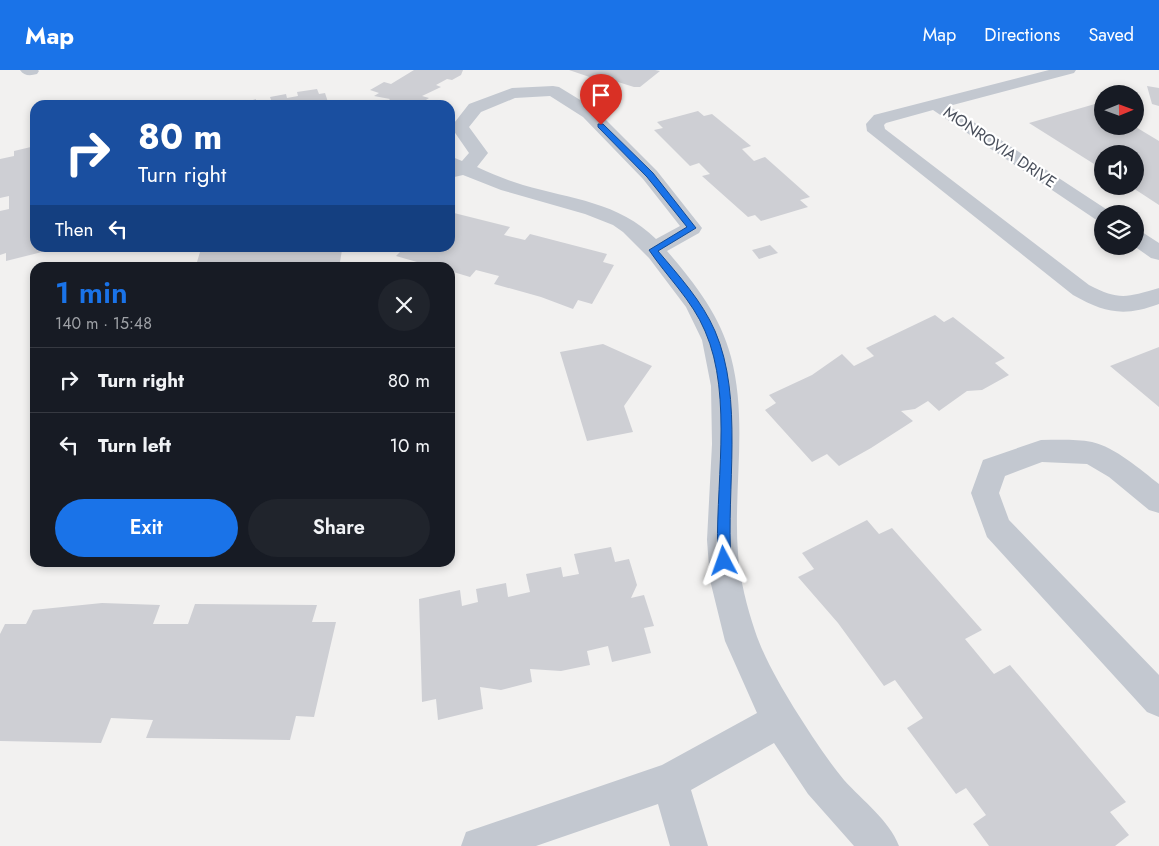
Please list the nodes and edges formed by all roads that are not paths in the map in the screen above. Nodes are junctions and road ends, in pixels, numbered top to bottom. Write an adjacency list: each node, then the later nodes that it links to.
1 (1068, 70): 2 (street, MONROVIA DRIVE)
2 (936, 105): 5 (street, MONROVIA DRIVE); 9 (street)
3 (455, 128): 4 (street); 7 (street)
4 (455, 167): 7 (street)
5 (1094, 210)
6 (1144, 243): 8 (street)
7 (653, 250): 12 (street)
8 (1159, 253)
9 (1159, 296)
10 (1159, 501): 11 (street)
11 (1159, 700)
12 (781, 719): 13 (street); 16 (street)
13 (670, 781): 14 (street); 15 (street)
14 (480, 846)
15 (689, 846)
16 (880, 846)

